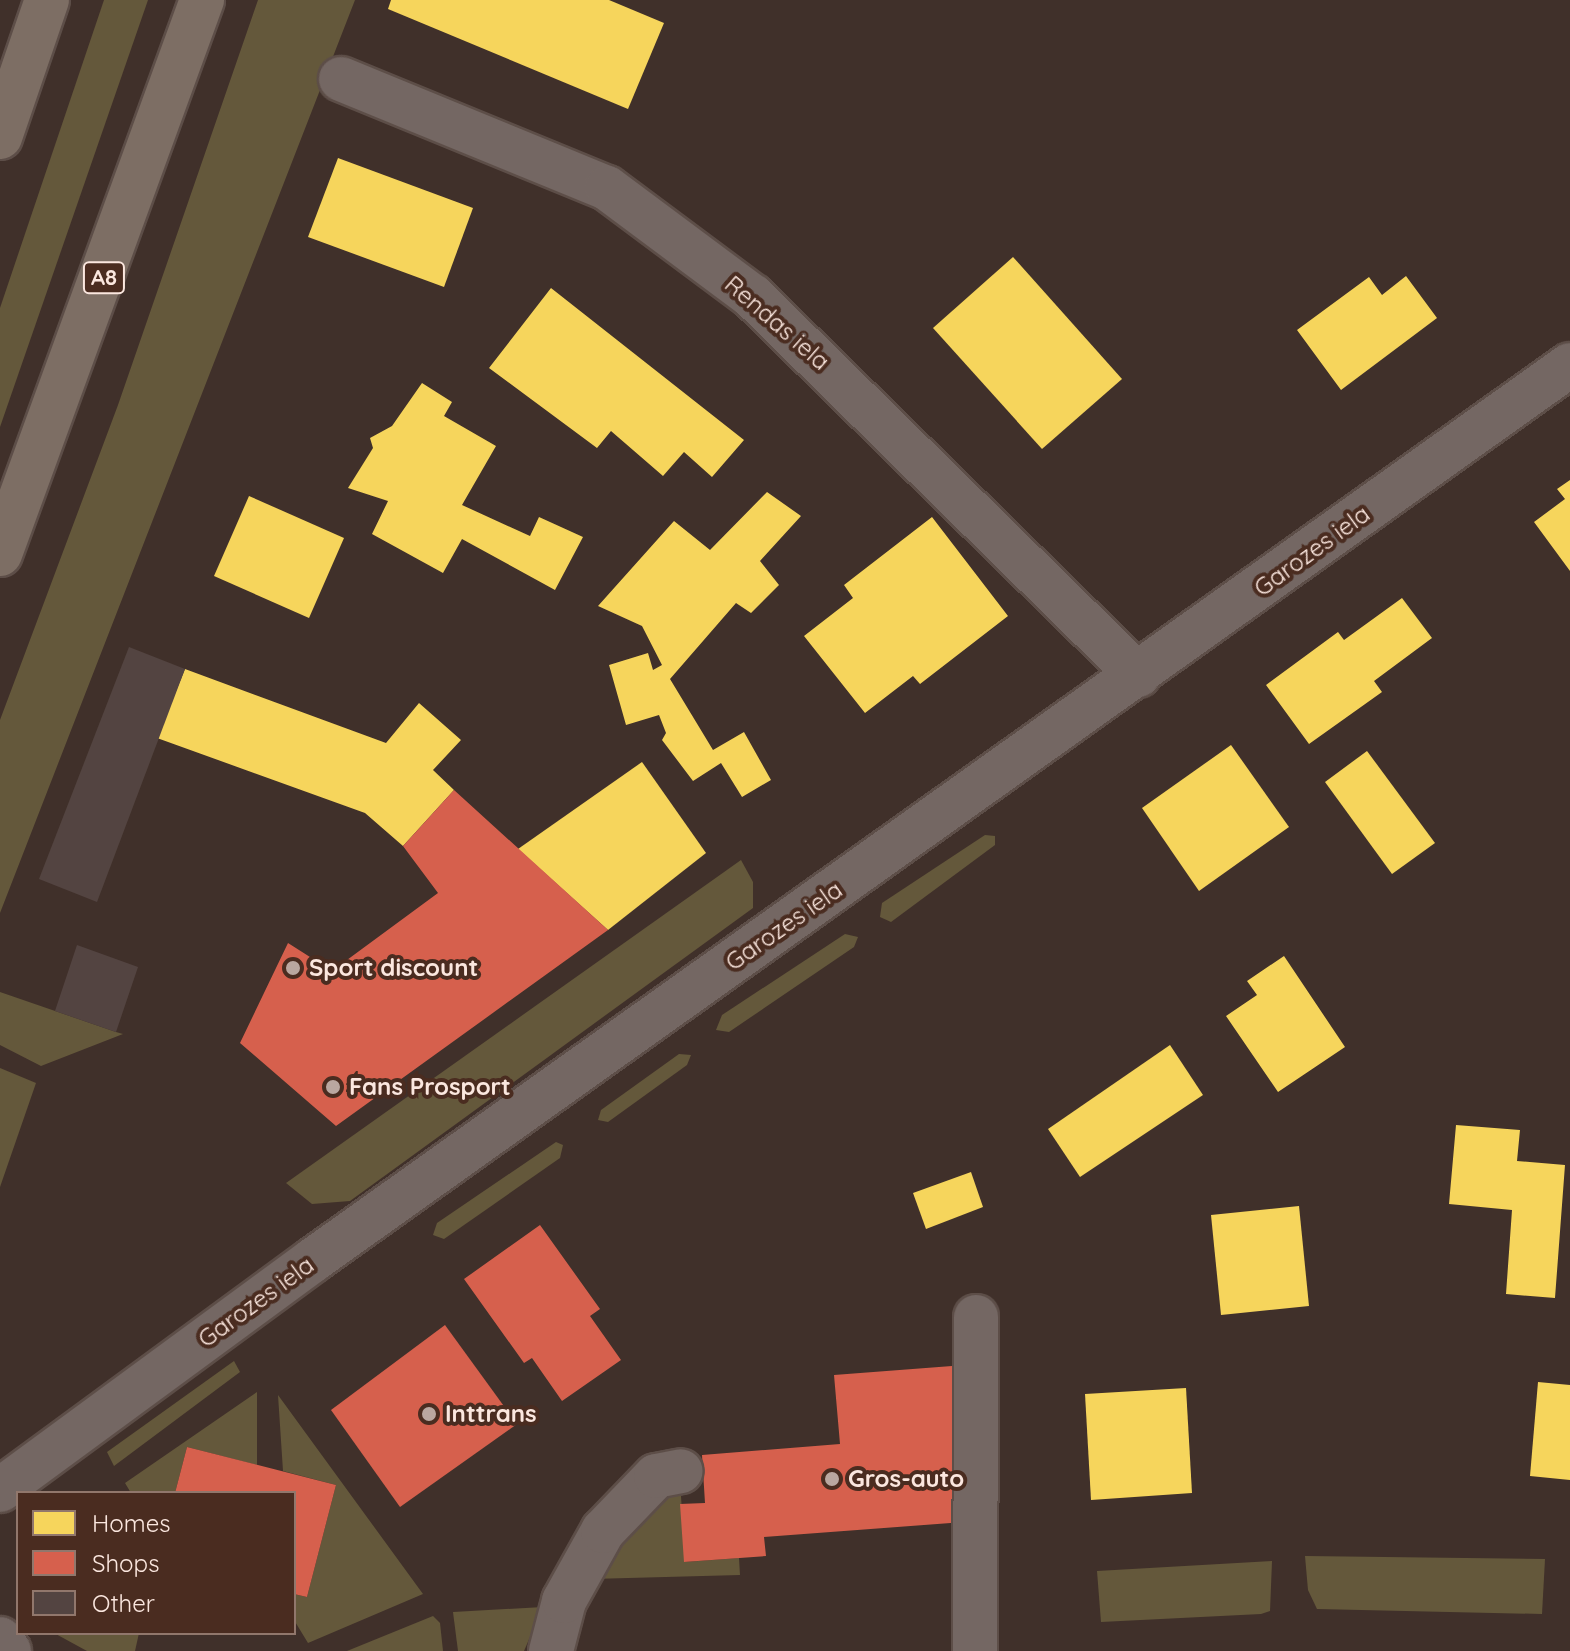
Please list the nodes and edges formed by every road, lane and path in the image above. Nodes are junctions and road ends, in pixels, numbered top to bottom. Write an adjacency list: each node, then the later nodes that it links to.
1 (47, 0): 4 (highway)
2 (202, 0): 6 (highway, A8)
3 (341, 79): 7 (street, Rendas iela)
4 (0, 137)
5 (1570, 365): 7 (street, Garozes iela)
6 (0, 554)
7 (1138, 675): 10 (street, Garozes iela)
8 (976, 1317): 14 (street)
9 (681, 1471): 13 (street)
10 (2, 1494)
11 (0, 1639): 12 (street)
12 (9, 1651)
13 (551, 1651)
14 (975, 1651)

